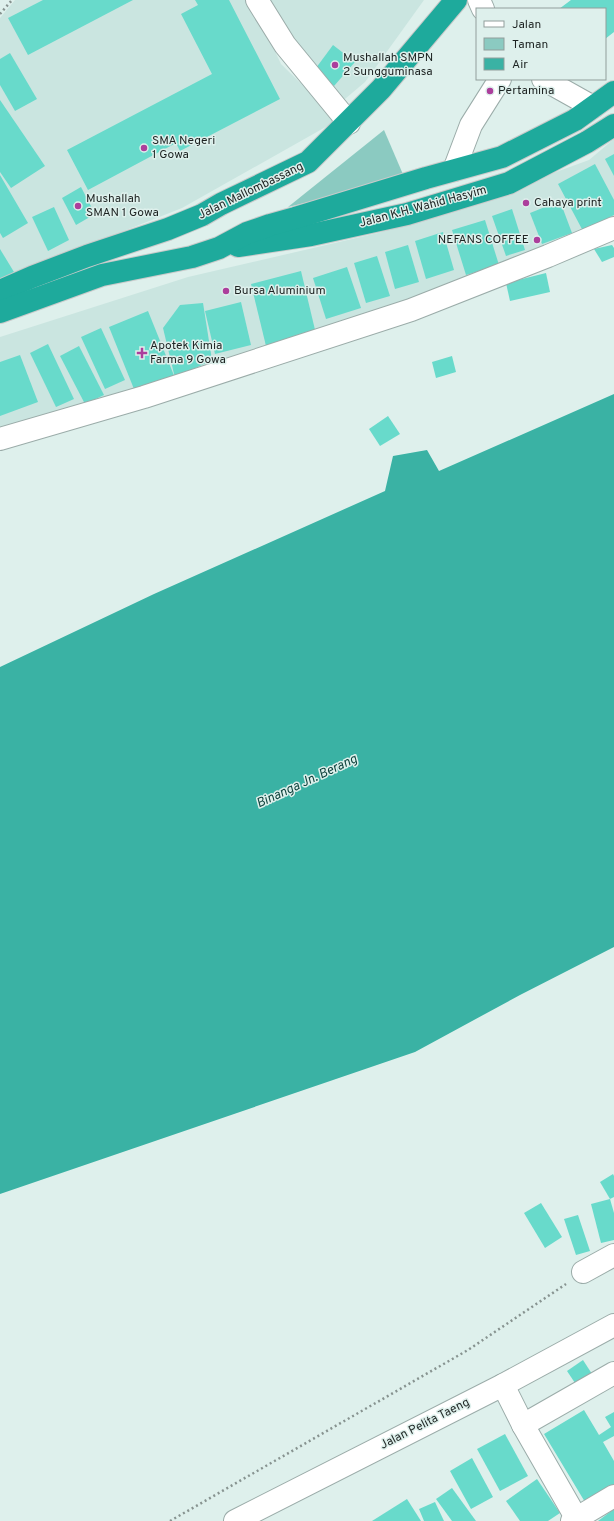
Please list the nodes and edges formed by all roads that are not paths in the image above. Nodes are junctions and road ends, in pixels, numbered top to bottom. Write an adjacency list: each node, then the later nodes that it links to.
1 (257, 0): 7 (street)
2 (456, 0): 7 (highway, Jalan Mallombassang)
3 (499, 80): 9 (street)
4 (545, 80): 6 (street)
5 (614, 92): 6 (highway)
6 (593, 107): 9 (highway)
7 (349, 123): 12 (highway, Jalan Mallombassang)
8 (614, 125): 11 (highway, Jalan K.H. Wahid Hasyim)
9 (454, 170): 11 (highway)
10 (614, 228): 13 (street)
11 (219, 248): 12 (highway)
12 (2, 302)
13 (0, 440)
14 (614, 1255): 15 (street)
15 (583, 1272)
16 (614, 1325): 18 (street, Jalan Pelita Taeng)
17 (614, 1373): 19 (street)
18 (503, 1385): 19 (street); 22 (street, Jalan Pelita Taeng)
19 (522, 1425): 21 (street)
20 (614, 1496): 21 (street)
21 (576, 1520)
22 (235, 1521)

